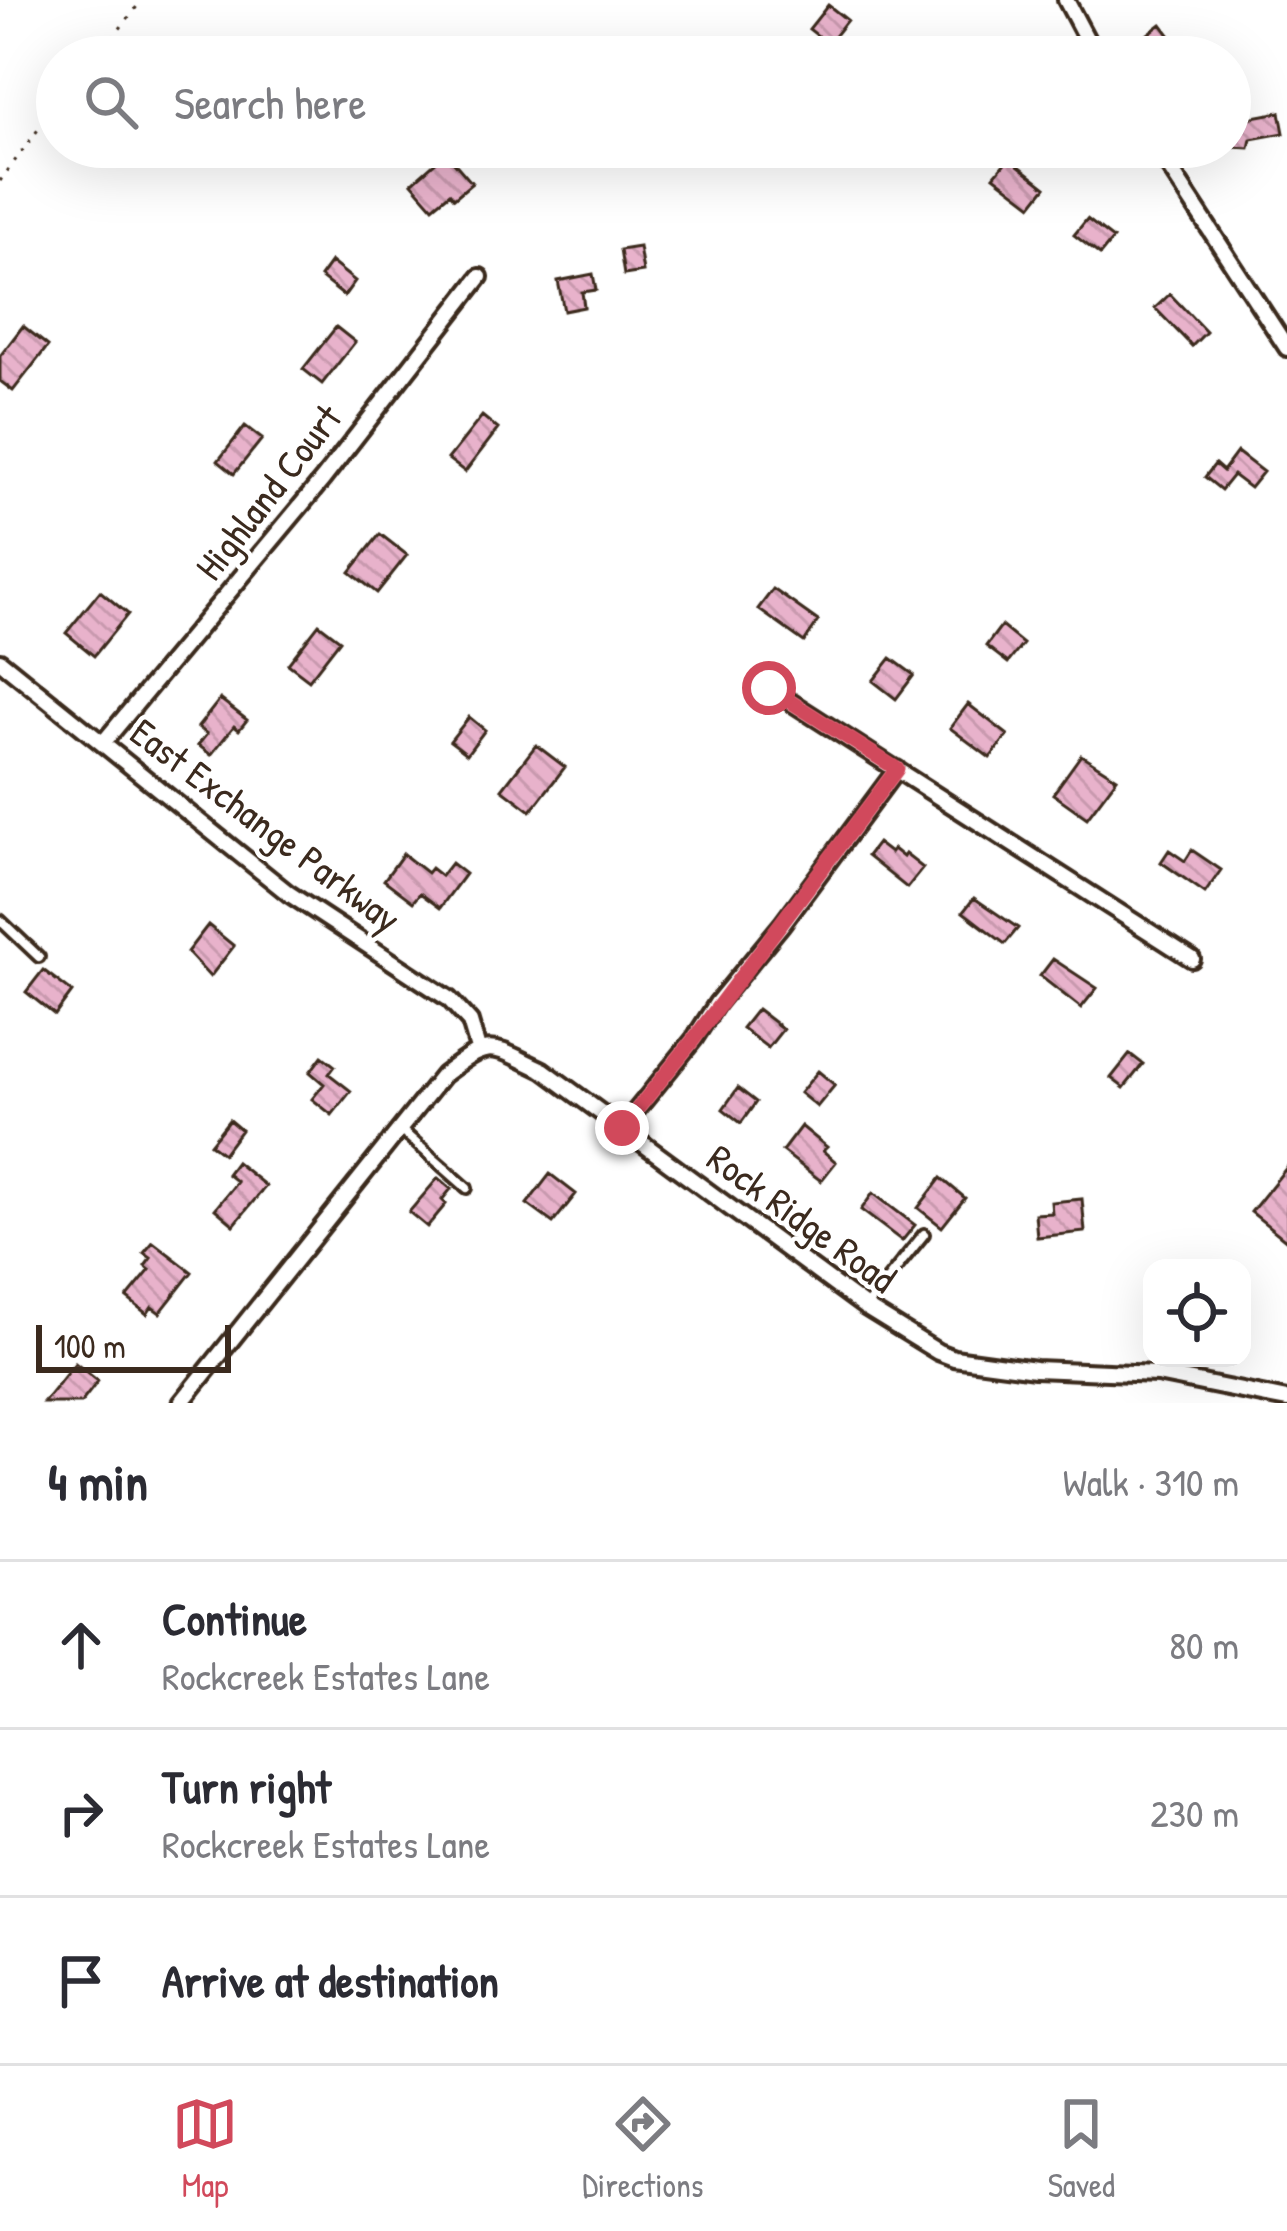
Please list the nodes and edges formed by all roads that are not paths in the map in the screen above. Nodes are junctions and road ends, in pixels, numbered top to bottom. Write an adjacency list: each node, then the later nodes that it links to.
1 (1066, 0): 2 (street)
2 (1085, 36)
3 (1170, 168): 5 (street)
4 (479, 277): 8 (street, Highland Court)
5 (1287, 348)
6 (0, 661): 8 (street, East Exchange Parkway)
7 (769, 688): 9 (street)
8 (103, 743): 13 (street, East Exchange Parkway)
9 (897, 769): 12 (street); 14 (street)
10 (0, 920): 11 (lane)
11 (39, 957)
12 (1192, 959)
13 (478, 1049): 14 (street, Rock Ridge Road); 15 (street)
14 (622, 1128): 18 (street, Rock Ridge Road)
15 (400, 1129): 16 (lane); 20 (street)
16 (467, 1188)
17 (924, 1234): 18 (lane)
18 (866, 1307): 19 (street, Rock Ridge Road)
19 (1287, 1400)
20 (182, 1403)

